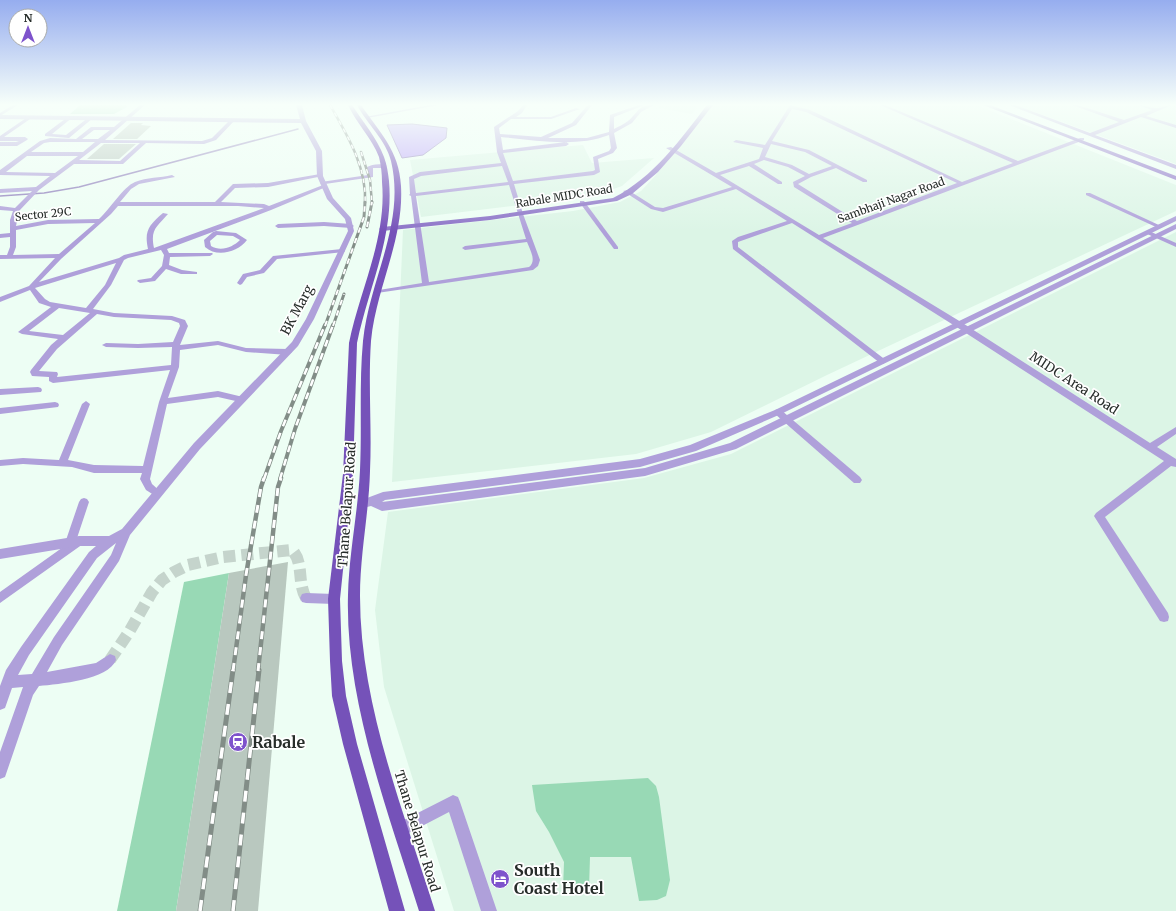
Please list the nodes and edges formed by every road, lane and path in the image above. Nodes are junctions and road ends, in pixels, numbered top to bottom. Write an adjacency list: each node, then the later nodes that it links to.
1 (36, 148): 22 (street)
2 (93, 148): 21 (street)
3 (97, 148): 21 (street)
4 (139, 148): 25 (street)
5 (316, 148): 40 (street)
6 (377, 148): 29 (main road, Thane Belapur Road)
7 (387, 148): 66 (main road, Thane Belapur Road)
8 (499, 148): 20 (street)
9 (546, 148): 20 (street)
10 (614, 148): 41 (street)
11 (767, 148): 23 (street)
12 (794, 148): 30 (street)
13 (887, 148): 43 (street)
14 (982, 148): 26 (street)
15 (1060, 148): 26 (street, Sambhaji Nagar Road)
16 (1100, 148): 38 (main road)
17 (1101, 148): 35 (main road)
18 (1126, 148): 31 (street)
19 (671, 149): 33 (street, MIDC Area Road); 46 (main road, Rabale MIDC Road)
20 (500, 152): 27 (street)
21 (88, 153): 22 (street); 24 (street, Sector 29C); 25 (street)
22 (27, 154): 32 (street)
23 (762, 158): 28 (street); 36 (street)
24 (74, 162): 25 (street); 34 (street, Sector 29C)
25 (80, 163)
26 (1018, 163): 43 (street, Sambhaji Nagar Road)
27 (504, 164): 41 (street); 49 (street)
28 (750, 164): 33 (street); 42 (street)
29 (384, 166): 40 (street); 66 (main road, Thane Belapur Road)
30 (838, 166): 36 (street); 39 (street)
31 (1176, 167)
32 (0, 173): 34 (street)
33 (714, 174): 44 (street, MIDC Area Road)
34 (56, 175): 47 (street, Sector 29C)
35 (1176, 175)
36 (809, 176): 61 (street)
37 (172, 177): 51 (street)
38 (1176, 178)
39 (865, 181)
40 (322, 182): 50 (street); 54 (street); 64 (street)
41 (511, 183): 49 (street); 56 (street)
42 (780, 184)
43 (963, 184): 61 (street, Sambhaji Nagar Road)
44 (737, 188): 46 (street); 60 (street, MIDC Area Road)
45 (0, 191): 47 (street)
46 (628, 192): 52 (main road, Rabale MIDC Road)
47 (33, 194): 55 (street, Sector 29C)
48 (1088, 194): 67 (street)
49 (412, 195): 62 (street)
50 (217, 203): 51 (street); 54 (street)
51 (117, 204): 59 (street)
52 (583, 204): 56 (main road, Rabale MIDC Road); 77 (street)
53 (0, 208): 55 (street)
54 (269, 209): 69 (street)
55 (16, 210): 68 (street, Sector 29C)
56 (519, 212): 62 (main road, Rabale MIDC Road); 73 (street)
57 (165, 214): 78 (street)
58 (1176, 218): 67 (street)
59 (100, 221): 68 (street, Sector 29C); 82 (street)
60 (792, 221): 72 (street, MIDC Area Road); 108 (street)
61 (857, 223): 72 (street, Sambhaji Nagar Road)
62 (417, 224): 66 (main road, Rabale MIDC Road); 90 (street)
63 (278, 226): 64 (street)
64 (351, 226): 79 (street, BK Marg)
65 (1176, 226): 67 (street)
66 (388, 227): 93 (main road, Thane Belapur Road); 139 (main road, Thane Belapur Road)
67 (1157, 231): 74 (street); 91 (street); 94 (street)
68 (12, 232): 71 (street); 84 (street)
69 (205, 233): 70 (street); 75 (street)
70 (216, 233): 70 (street)
71 (0, 236)
72 (819, 237): 102 (street, MIDC Area Road)
73 (530, 240): 76 (street); 90 (street)
74 (1176, 245)
75 (164, 248): 78 (street); 80 (street)
76 (465, 248)
77 (616, 248)
78 (151, 250): 85 (street)
79 (342, 251): 89 (street); 107 (street, BK Marg)
80 (167, 254): 81 (street); 86 (street)
81 (210, 254)
82 (61, 256): 84 (street); 92 (street)
83 (0, 257): 84 (street)
84 (9, 257)
85 (121, 259): 92 (street); 100 (street)
86 (165, 266): 87 (street); 88 (street)
87 (195, 273)
88 (140, 281)
89 (240, 283)
90 (426, 285): 93 (street)
91 (1035, 286): 94 (street); 95 (street)
92 (31, 287): 96 (street); 98 (street)
93 (379, 292): 132 (main road, Thane Belapur Road)
94 (1044, 292): 97 (street)
95 (1019, 294): 97 (street); 99 (street)
96 (2, 296)
97 (1028, 300): 101 (street)
98 (57, 306): 100 (street); 104 (street)
99 (995, 306): 101 (street); 102 (street)
100 (92, 312): 104 (street); 106 (street)
101 (1004, 312): 103 (street)
102 (958, 324): 103 (street, MIDC Area Road); 108 (street)
103 (968, 330): 118 (street); 120 (street, MIDC Area Road)
104 (66, 338): 109 (street)
105 (106, 345): 106 (street)
106 (176, 346): 107 (street); 109 (street)
107 (288, 352): 112 (street, BK Marg)
108 (883, 361): 117 (street)
109 (176, 367): 113 (street)
110 (38, 390): 111 (street)
111 (0, 392)
112 (240, 399): 113 (street); 130 (street, BK Marg)
113 (164, 402): 127 (street)
114 (86, 404): 124 (street)
115 (55, 405): 116 (street)
116 (0, 411)
117 (778, 412): 118 (street); 121 (street)
118 (788, 420): 122 (street); 129 (street)
119 (1176, 430): 120 (street)
120 (1150, 447): 125 (street, MIDC Area Road)
121 (693, 448): 122 (street); 126 (street)
122 (699, 457): 128 (street)
123 (0, 463): 124 (street)
124 (62, 463): 127 (street)
125 (1173, 463): 140 (street)
126 (589, 469): 128 (street); 132 (street)
127 (147, 470): 130 (street)
128 (591, 480): 132 (street)
129 (857, 480)
130 (158, 493): 133 (street, BK Marg)
131 (84, 502): 135 (street)
132 (367, 503): 146 (main road, Thane Belapur Road)
133 (126, 532): 134 (street); 142 (street)
134 (110, 541): 135 (street); 143 (street)
135 (75, 542): 136 (street); 137 (street)
136 (0, 554)
137 (0, 598)
138 (306, 598): 139 (street)
139 (334, 599): 147 (main road, Thane Belapur Road)
140 (1164, 617)
141 (110, 660): 142 (street)
142 (36, 679): 143 (street); 145 (street)
143 (8, 682): 144 (street)
144 (0, 703)
145 (0, 772)
146 (401, 829): 148 (main road, Thane Belapur Road); 149 (street)
147 (397, 911)
148 (427, 911)
149 (489, 911)

